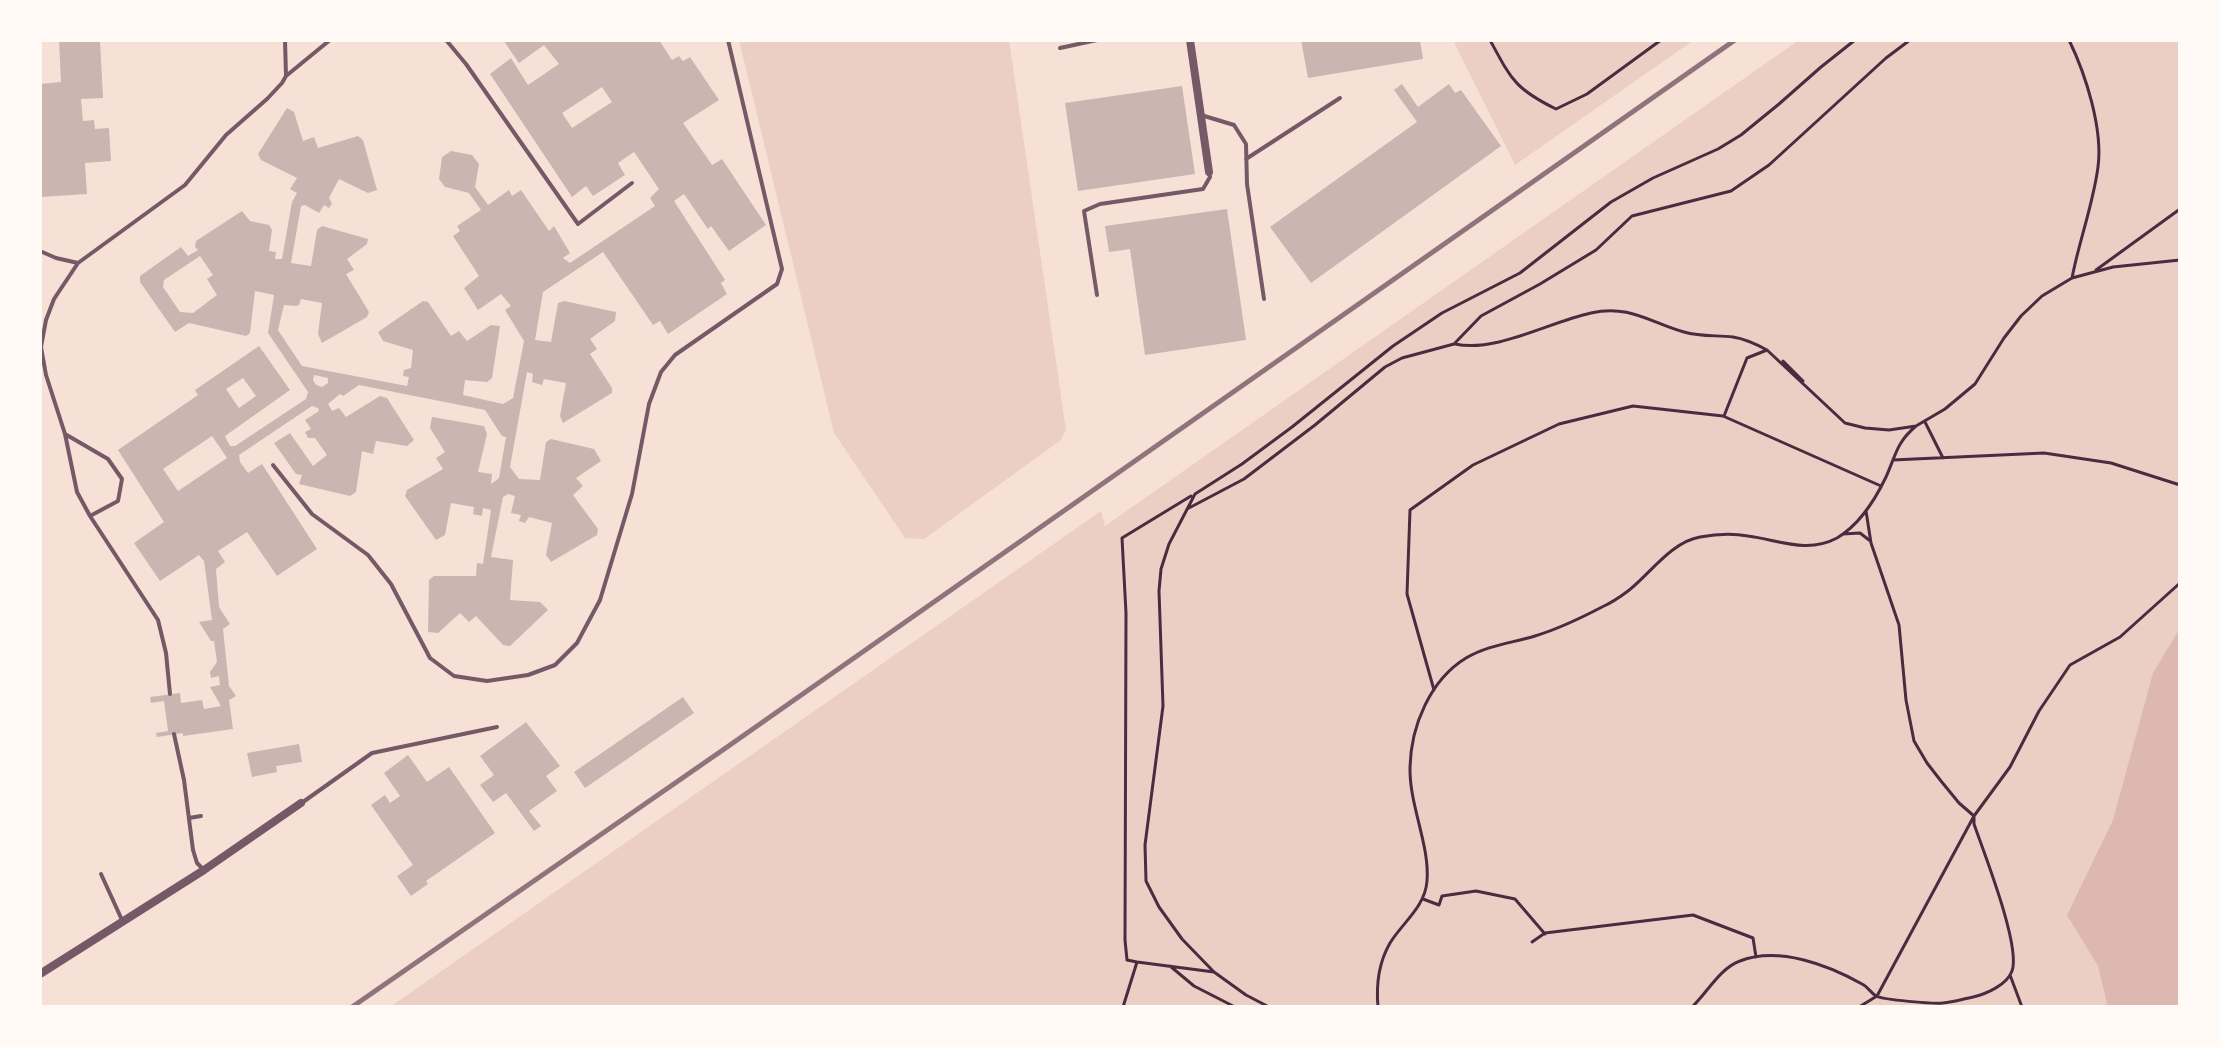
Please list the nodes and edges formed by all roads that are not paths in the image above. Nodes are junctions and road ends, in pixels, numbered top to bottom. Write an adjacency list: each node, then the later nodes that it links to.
1 (285, 40): 8 (lane)
2 (330, 40): 8 (lane)
3 (446, 40): 13 (lane)
4 (728, 40): 20 (lane)
5 (1097, 40): 7 (lane)
6 (1190, 40): 10 (street)
7 (1060, 48)
8 (286, 76): 15 (lane)
9 (1340, 98): 11 (lane)
10 (1201, 115): 11 (lane); 12 (street)
11 (1246, 159): 17 (lane)
12 (1209, 172): 16 (lane)
13 (632, 183)
14 (40, 251): 15 (lane)
15 (78, 263): 18 (lane)
16 (1097, 295)
17 (1264, 299)
18 (41, 346): 19 (lane)
19 (65, 434): 21 (lane); 21 (lane)
20 (273, 465)
21 (90, 516): 22 (lane)
22 (170, 694)
23 (497, 727): 25 (lane)
24 (174, 734): 27 (lane)
25 (301, 803): 28 (street)
26 (201, 816): 27 (lane)
27 (189, 818): 28 (lane)
28 (204, 870): 30 (street)
29 (101, 874): 30 (lane)
30 (123, 922): 31 (street)
31 (40, 974)

